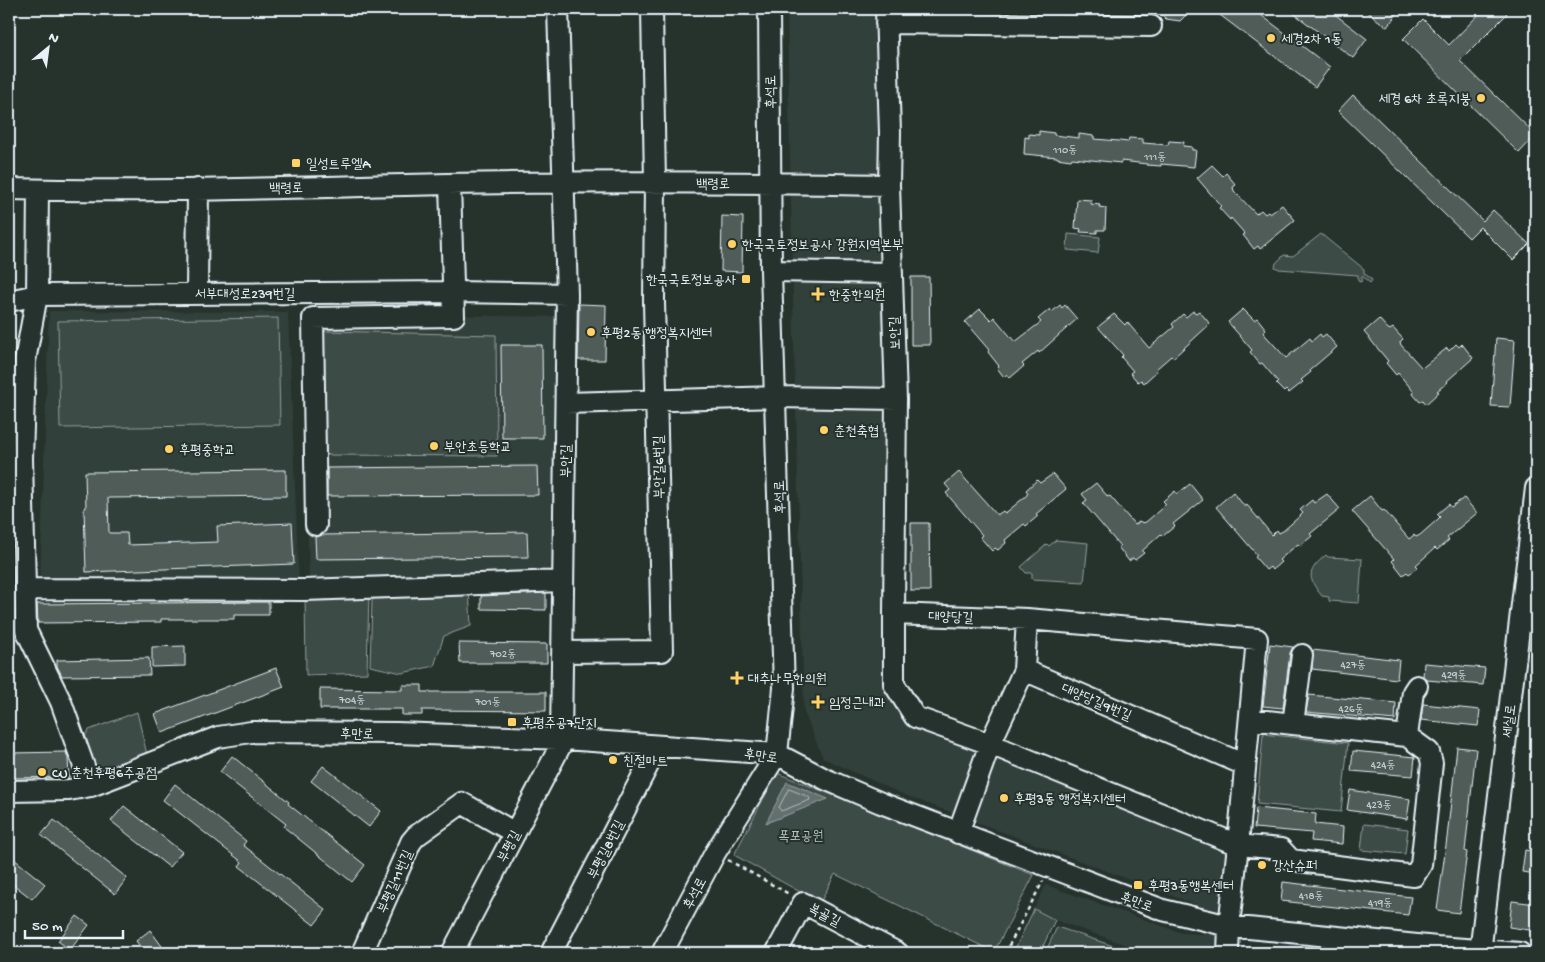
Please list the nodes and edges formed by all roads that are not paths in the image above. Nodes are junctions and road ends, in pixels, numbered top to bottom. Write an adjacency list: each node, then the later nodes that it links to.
1 (558, 9): 11 (street)
2 (652, 9): 9 (street)
3 (769, 9): 8 (street, 후석로)
4 (886, 16): 5 (street, 보안길); 12 (street, 보안길)
5 (982, 16): 6 (street, 보안길)
6 (1070, 17): 7 (street, 보안길)
7 (1151, 26)
8 (771, 182): 9 (street, 백령로); 12 (street, 백령로); 16 (street, 후석로)
9 (655, 183): 11 (street, 백령로); 25 (street, 부안길6번길)
10 (450, 184): 11 (street, 백령로); 14 (street, 백령로); 18 (street)
11 (562, 184): 20 (street, 부안길)
12 (889, 185): 17 (street, 보안길)
13 (9, 189): 15 (street, 백령로)
14 (198, 189): 15 (street, 백령로); 19 (street)
15 (38, 190): 21 (street)
16 (772, 272): 17 (street); 23 (street, 후석로)
17 (892, 273): 24 (street, 보안길)
18 (453, 292): 19 (street, 서부대성로239번길); 20 (street, 서부대성로239번길); 28 (street)
19 (197, 294): 21 (street, 서부대성로239번길)
20 (567, 294): 26 (street, 부안길)
21 (37, 295): 22 (street, 서부대성로239번길); 30 (street)
22 (9, 301)
23 (777, 397): 24 (street); 25 (street); 43 (street, 후석로)
24 (896, 399): 31 (street, 보안길)
25 (657, 401): 26 (street); 33 (street, 부안길6번길)
26 (566, 403): 29 (street, 부안길)
27 (1536, 488): 51 (street, 세실로)
28 (316, 525)
29 (563, 581): 30 (street); 33 (street, 부안길)
30 (25, 589): 45 (street)
31 (894, 614): 32 (street, 대양당길); 41 (street)
32 (1027, 619): 35 (street); 37 (street, 대양당길)
33 (563, 652): 40 (street, 부안길)
34 (1302, 655): 38 (street)
35 (1024, 670): 41 (street); 44 (street, 대양당길9번길)
36 (1417, 686): 39 (street)
37 (1250, 719): 38 (street); 44 (street, 대양당길)
38 (1294, 724): 39 (street)
39 (1408, 736): 49 (street)
40 (562, 739): 42 (street, 후만로); 45 (street, 후만로); 47 (street, 부평길)
41 (990, 744): 48 (street); 49 (street)
42 (658, 746): 43 (street, 후만로); 54 (street, 부평길8번길)
43 (777, 754): 48 (street, 후만로); 55 (street, 후석로)
44 (1245, 765): 49 (street, 대양당길)
45 (91, 786): 46 (street, 후만로)
46 (9, 791)
47 (515, 833): 52 (street, 부평길11번길); 53 (street, 부평길)
48 (958, 833): 50 (street, 후만로)
49 (1238, 844): 50 (street, 대양당길)
50 (1229, 926): 51 (street, 후만로); 58 (street, 대양당길)
51 (1480, 952): 59 (street, 후만로)
52 (362, 953)
53 (452, 953)
54 (551, 953)
55 (662, 953)
56 (776, 953): 57 (street, 복골길)
57 (898, 953)
58 (1228, 953)
59 (1520, 953)

